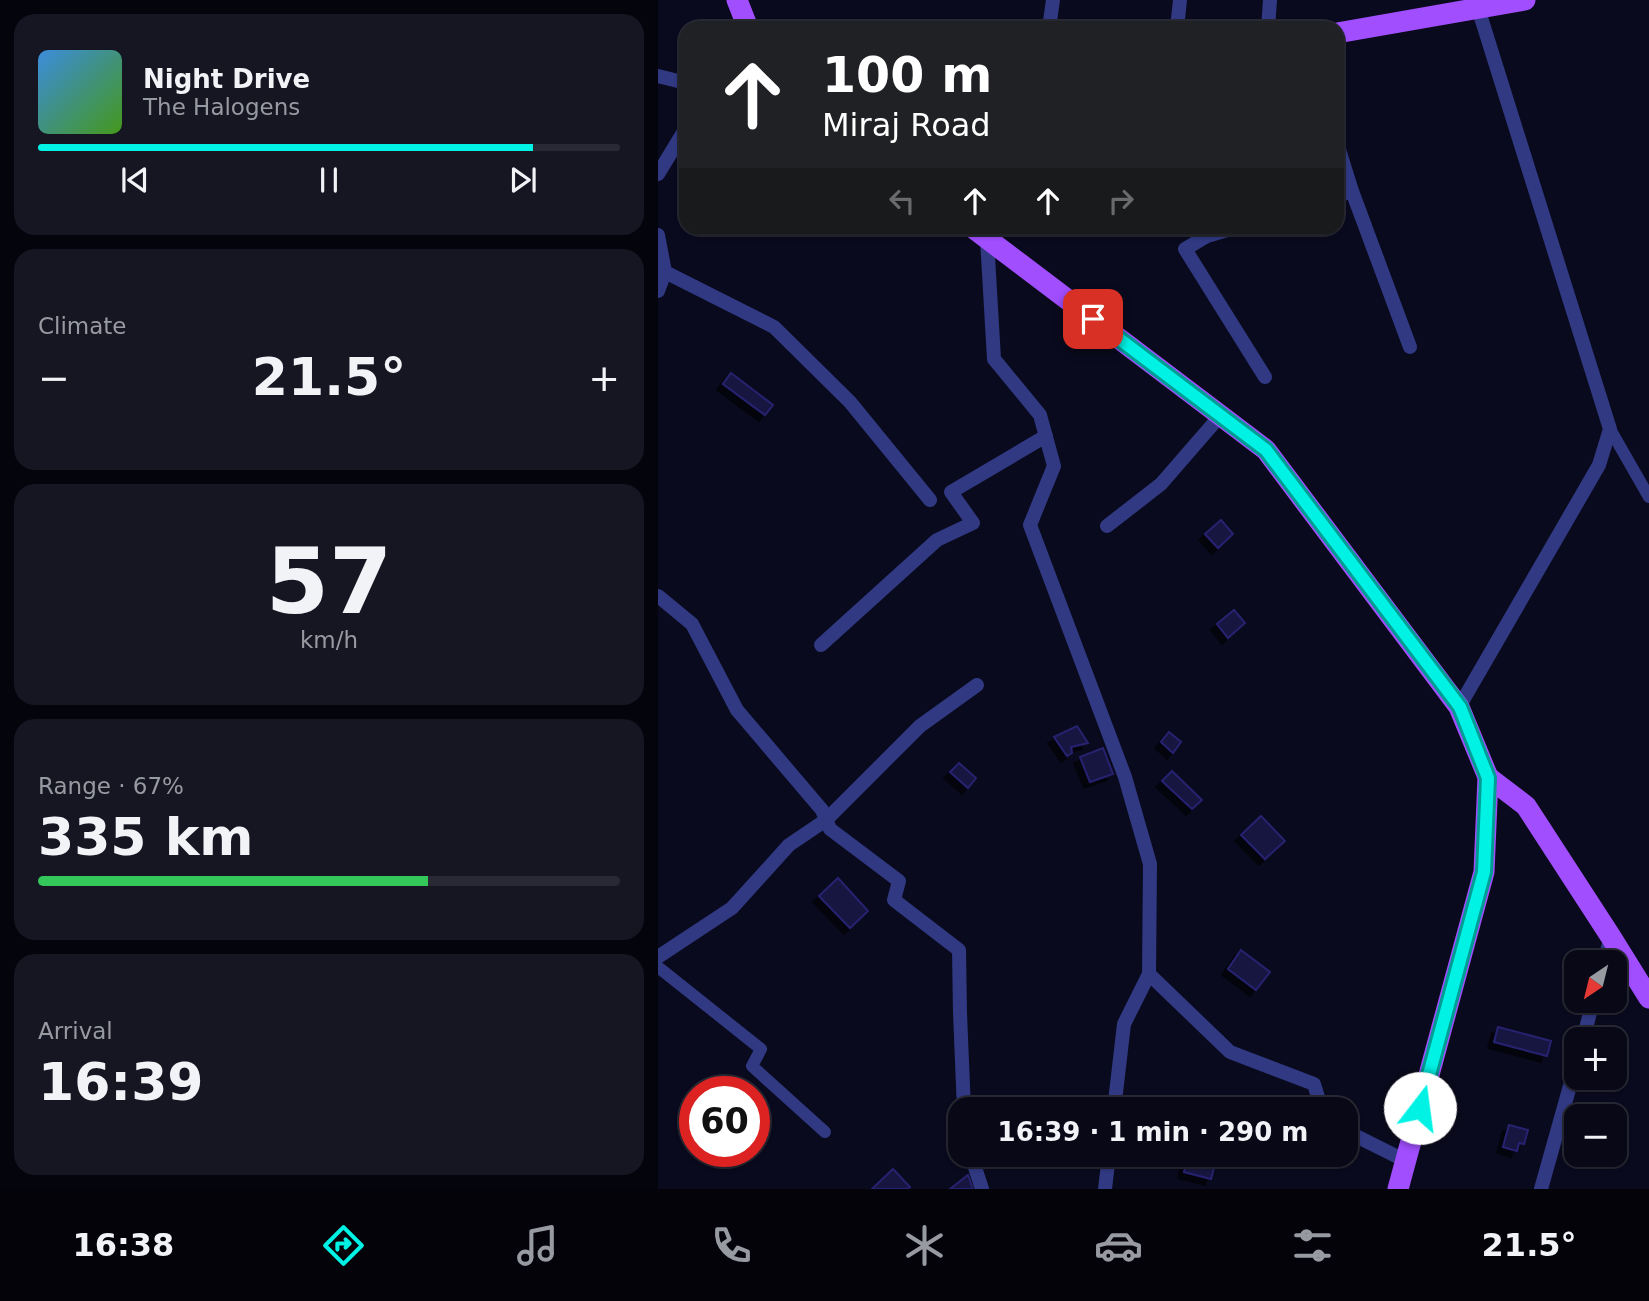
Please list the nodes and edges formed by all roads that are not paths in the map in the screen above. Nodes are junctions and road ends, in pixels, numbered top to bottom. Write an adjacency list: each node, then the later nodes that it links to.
1 (737, 0): 7 (main road)
2 (1053, 0): 8 (street)
3 (1181, 0): 9 (street)
4 (1270, 0): 10 (street)
5 (1525, 0): 6 (main road)
6 (1478, 8): 11 (main road); 28 (street)
7 (745, 21)
8 (1050, 21)
9 (1178, 21)
10 (1268, 21)
11 (1344, 32)
12 (658, 76): 13 (street)
13 (679, 81)
14 (679, 140): 16 (street)
15 (1344, 165): 17 (street)
16 (658, 174)
17 (1352, 191): 18 (street); 25 (street)
18 (1344, 194)
19 (658, 235): 23 (street)
20 (980, 235): 29 (street)
21 (983, 235): 27 (main road)
22 (1202, 235): 26 (street)
23 (665, 272): 24 (street); 31 (street)
24 (658, 291)
25 (1410, 347)
26 (1265, 377)
27 (1220, 416): 32 (street); 36 (main road)
28 (1610, 429): 30 (lane); 36 (street)
29 (1046, 436): 34 (street); 43 (street)
30 (1649, 497)
31 (930, 500)
32 (1107, 526)
33 (658, 596): 38 (street)
34 (821, 645)
35 (977, 685): 38 (street)
36 (1460, 707): 37 (main road)
37 (1488, 778): 39 (main road); 51 (main road)
38 (826, 820): 41 (street); 46 (street)
39 (1611, 937): 40 (street); 44 (main road)
40 (1607, 950)
41 (658, 957)
42 (658, 967): 49 (lane)
43 (1149, 974): 47 (street); 48 (street)
44 (1649, 998)
45 (1569, 1090): 57 (street)
46 (963, 1097)
47 (1116, 1097)
48 (1318, 1097)
49 (825, 1132)
50 (1358, 1137): 51 (street)
51 (1406, 1161): 56 (main road)
52 (975, 1167): 54 (street)
53 (1108, 1167): 55 (street)
54 (982, 1189)
55 (1105, 1189)
56 (1398, 1189)
57 (1541, 1189)

